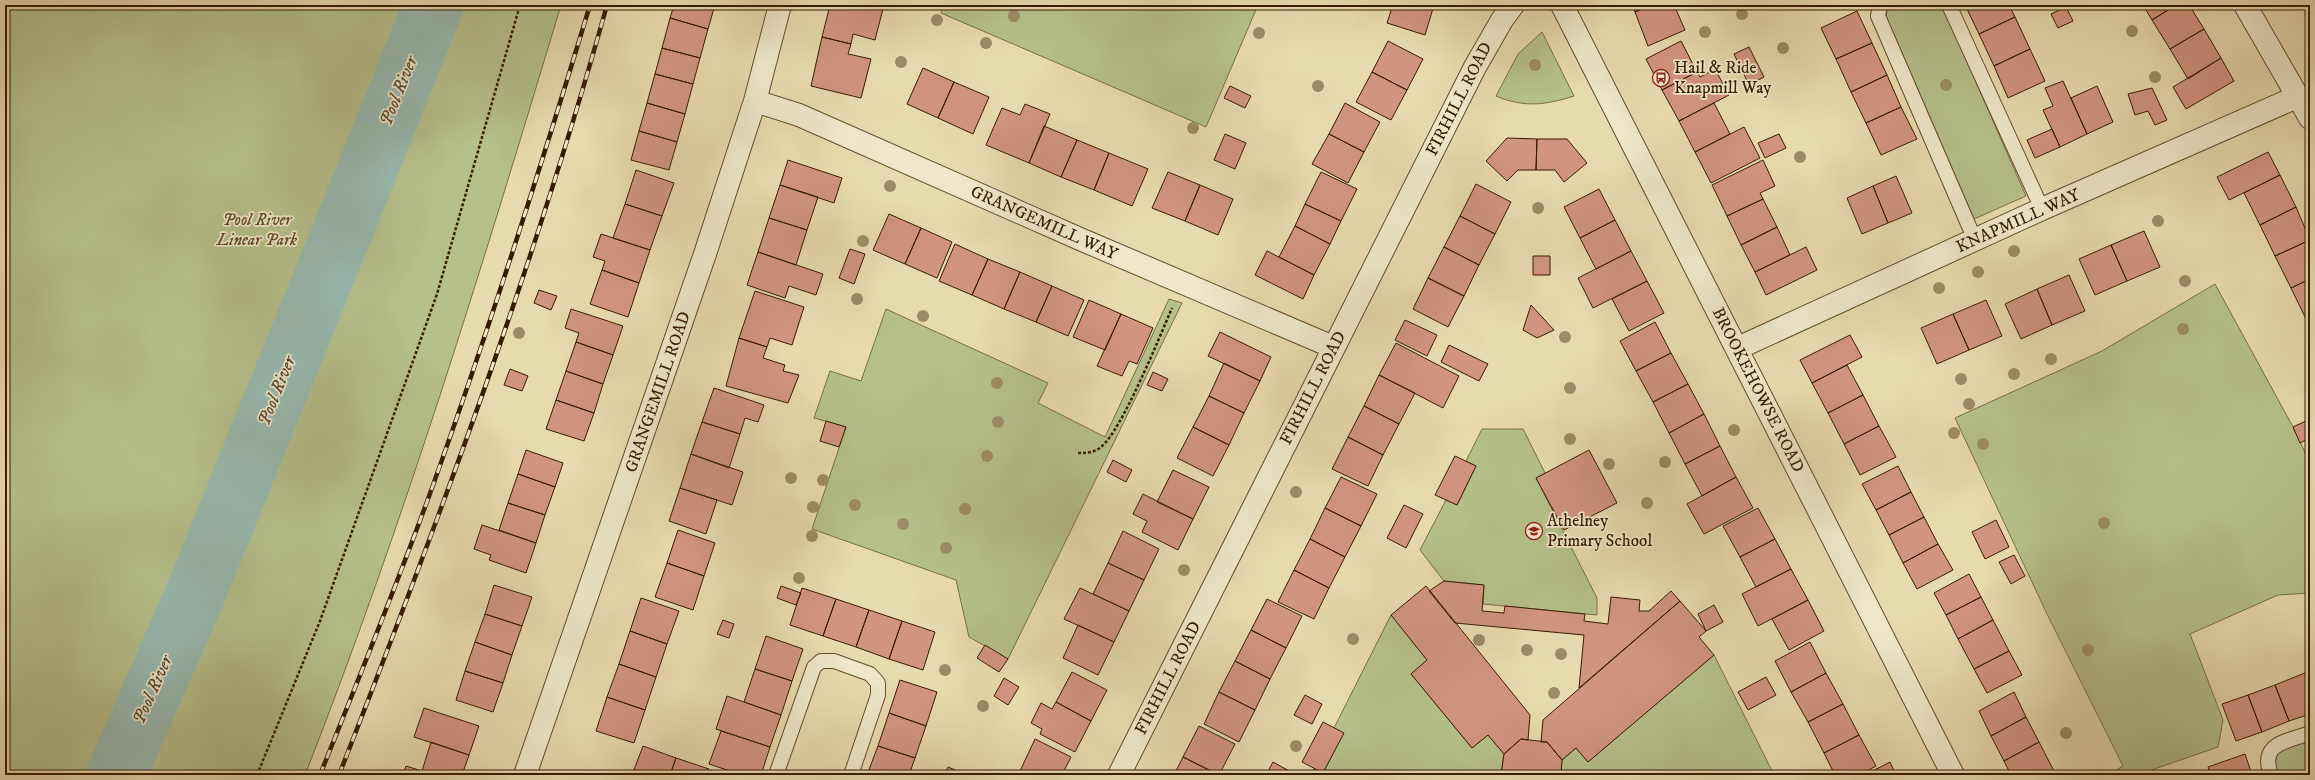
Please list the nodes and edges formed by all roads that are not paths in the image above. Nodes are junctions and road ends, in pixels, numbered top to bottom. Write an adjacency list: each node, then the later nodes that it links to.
1 (780, 5): 8 (street, GRANGEMILL ROAD)
2 (1513, 5): 12 (street, FIRHILL ROAD)
3 (1562, 5): 13 (street, BROOKEHOWSE ROAD)
4 (1880, 5): 11 (lane)
5 (1949, 5): 10 (lane)
6 (2245, 5): 7 (street)
7 (2299, 96): 9 (street); 10 (street, KNAPMILL WAY)
8 (755, 101): 12 (street, GRANGEMILL WAY); 15 (street, GRANGEMILL ROAD)
9 (2310, 118)
10 (2042, 209): 11 (street, KNAPMILL WAY)
11 (1975, 240): 13 (street, KNAPMILL WAY)
12 (1334, 347): 18 (street, FIRHILL ROAD)
13 (1738, 348): 19 (street, BROOKEHOWSE ROAD)
14 (2310, 733): 20 (lane)
15 (525, 775)
16 (776, 775): 17 (lane)
17 (851, 775)
18 (1119, 775)
19 (1953, 775)
20 (2271, 775)

